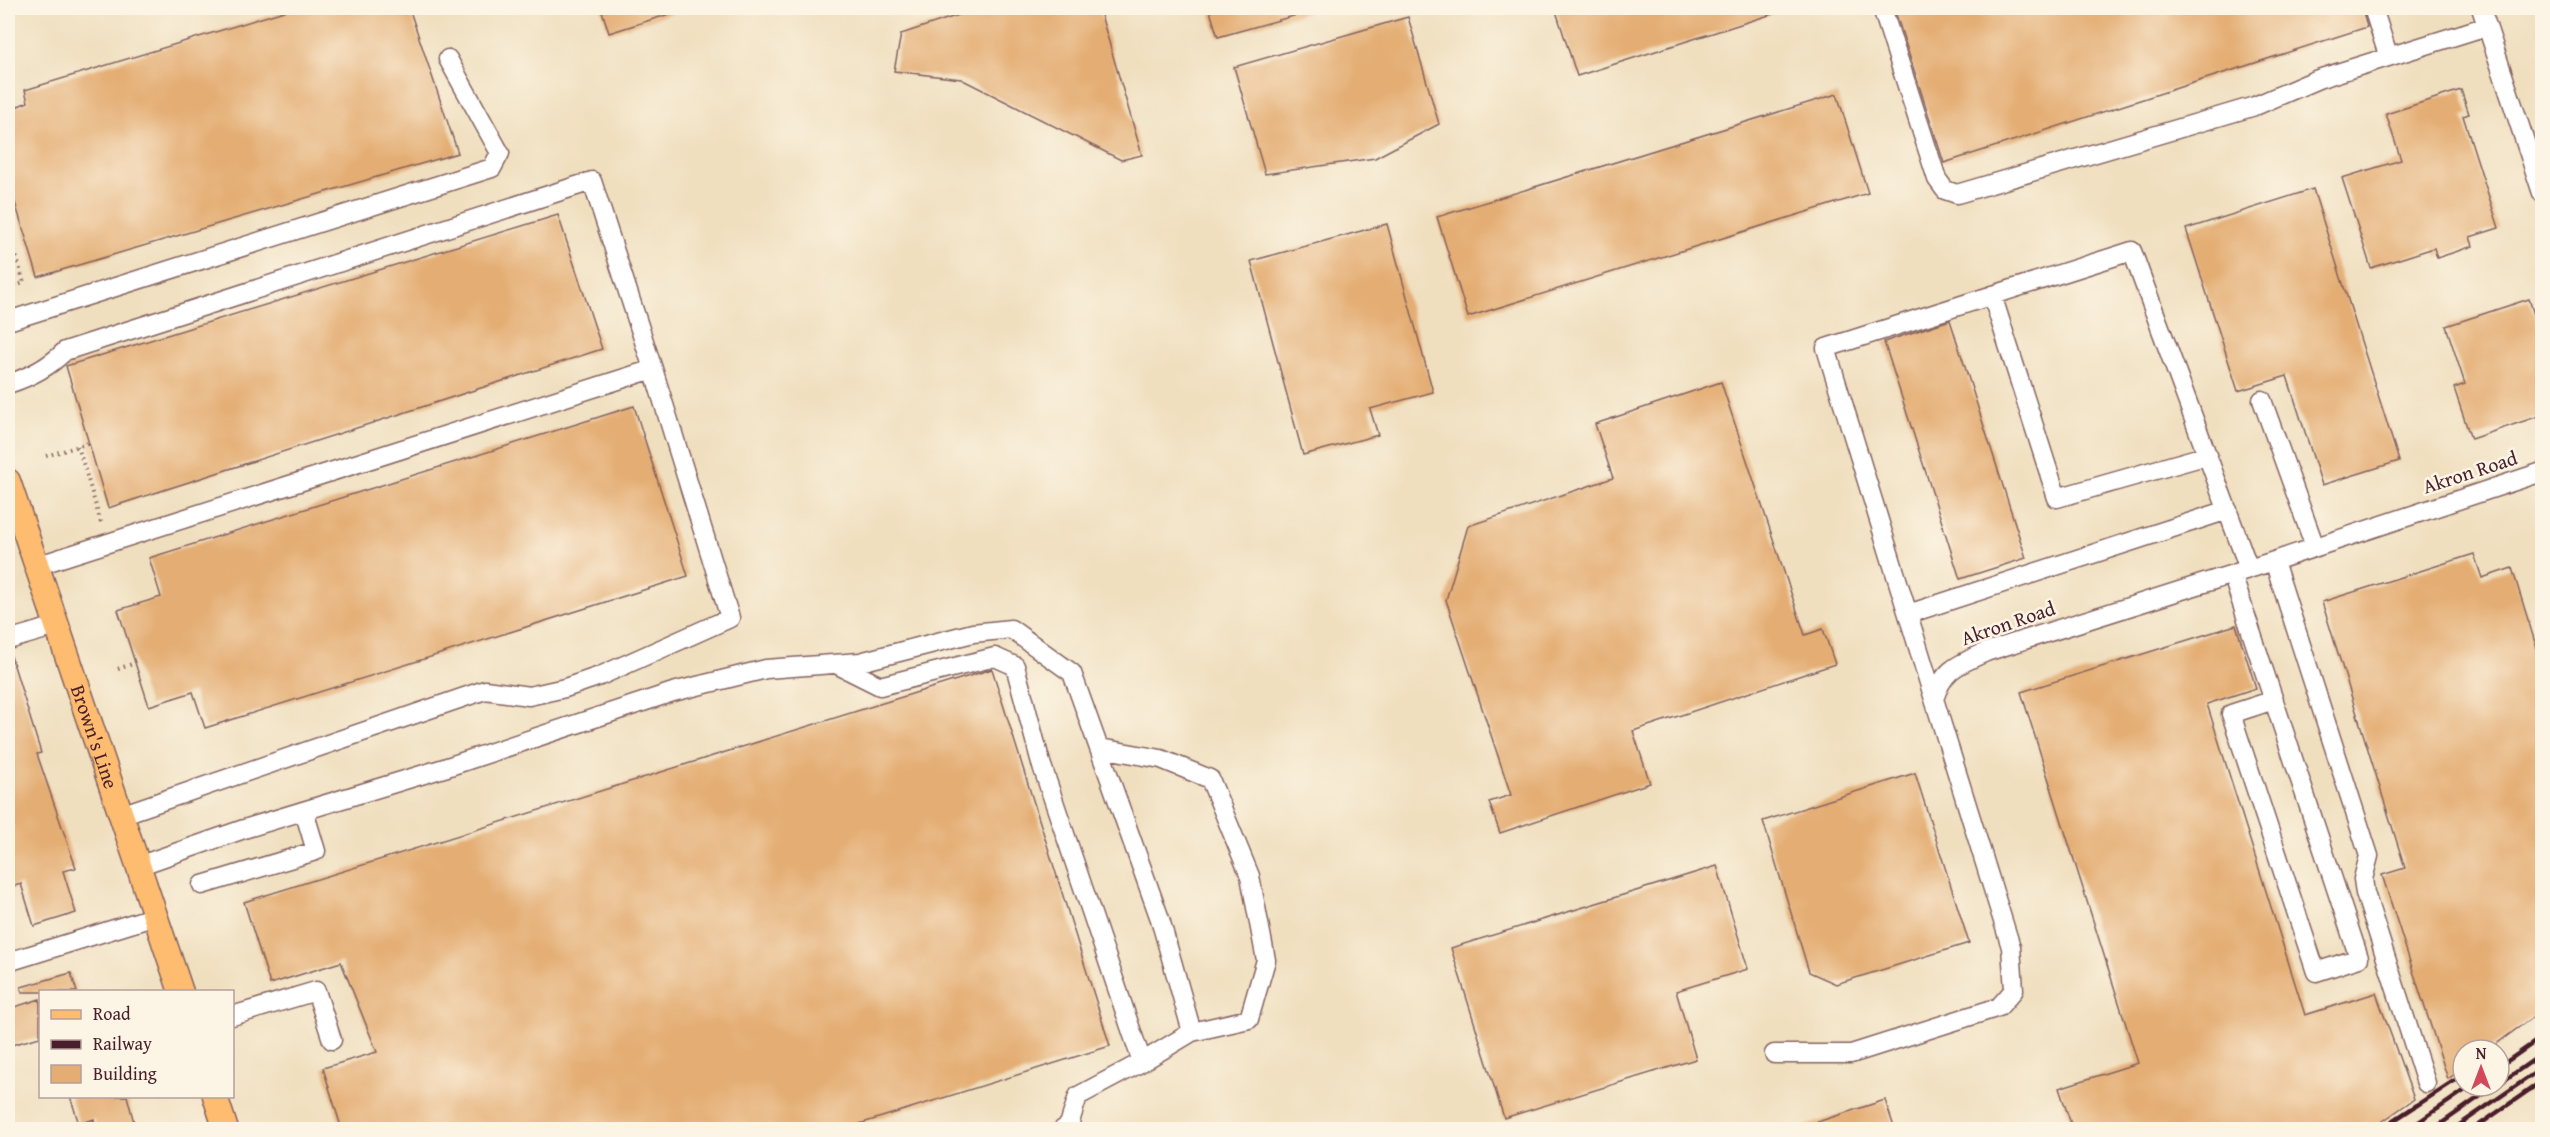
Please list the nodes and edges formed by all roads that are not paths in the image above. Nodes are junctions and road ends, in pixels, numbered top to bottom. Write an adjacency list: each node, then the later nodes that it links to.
1 (1882, 8): 5 (street)
2 (2373, 8): 5 (street)
3 (2481, 8): 4 (street)
4 (2487, 26): 5 (street); 7 (street)
5 (2388, 55)
6 (448, 59): 9 (street)
7 (2542, 193)
8 (1992, 295): 13 (street); 13 (street); 21 (street)
9 (8, 321)
10 (653, 369): 11 (street); 19 (street); 29 (street)
11 (8, 384)
12 (2262, 400): 17 (street)
13 (2208, 455): 16 (street)
14 (2542, 472): 17 (street, Akron Road)
15 (8, 481): 19 (main road, Brown's Line)
16 (2228, 510): 20 (street); 21 (street)
17 (2315, 547): 18 (street, Akron Road)
18 (2274, 561): 20 (street, Akron Road); 40 (street)
19 (36, 566): 22 (main road, Brown's Line)
20 (2240, 572): 25 (street, Akron Road); 26 (street)
21 (1908, 614): 25 (street)
22 (56, 626): 23 (street); 29 (main road, Brown's Line)
23 (8, 639)
24 (836, 664): 27 (street); 28 (street); 39 (street)
25 (1934, 699): 38 (street)
26 (2274, 700): 26 (street)
27 (1100, 748): 36 (street); 36 (street)
28 (303, 811): 30 (street); 31 (street)
29 (121, 815): 30 (main road, Brown's Line)
30 (138, 866): 32 (main road, Brown's Line)
31 (202, 885)
32 (156, 916): 33 (street); 34 (main road, Brown's Line)
33 (8, 957)
34 (180, 990)
35 (234, 1015): 37 (street)
36 (1192, 1032): 39 (street)
37 (332, 1040)
38 (1774, 1054)
39 (1142, 1062): 43 (street)
40 (2426, 1083)
41 (216, 1098): 42 (main road)
42 (226, 1130)
43 (1062, 1130)

